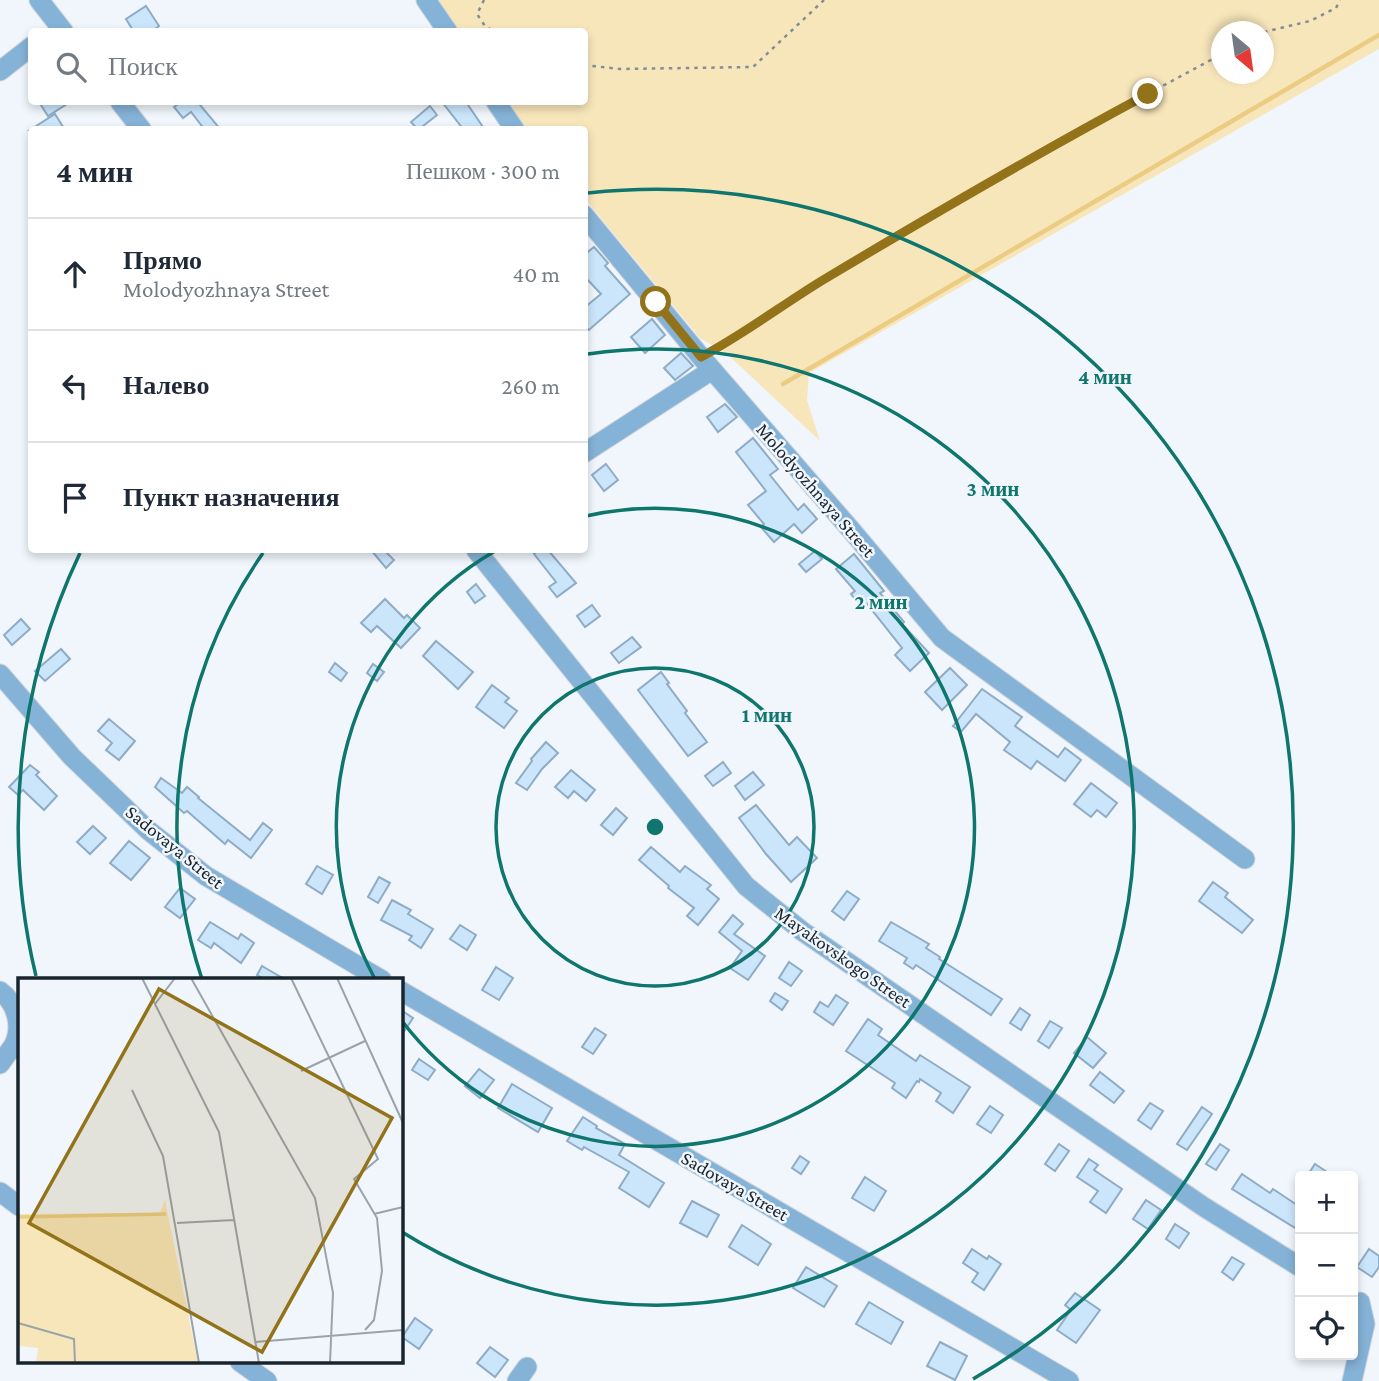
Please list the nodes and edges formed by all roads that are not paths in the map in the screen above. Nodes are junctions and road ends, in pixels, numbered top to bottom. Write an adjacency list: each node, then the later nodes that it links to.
1 (38, 0): 3 (street)
2 (426, 0): 4 (street)
3 (57, 28)
4 (445, 28)
5 (28, 49): 6 (street)
6 (0, 71)
7 (122, 105): 9 (street)
8 (498, 105): 10 (street)
9 (139, 126)
10 (512, 126)
11 (588, 220): 12 (street, Molodyozhnaya Street)
12 (707, 363): 13 (street); 16 (street, Molodyozhnaya Street)
13 (588, 450)
14 (478, 553): 23 (street, Mayakovskogo Street)
15 (0, 674): 17 (street, Sadovaya Street)
16 (1245, 859)
17 (379, 978)
18 (0, 991): 20 (street)
19 (402, 992): 31 (street, Sadovaya Street)
20 (0, 1064)
21 (0, 1192): 22 (street)
22 (18, 1205)
23 (1295, 1264)
24 (1358, 1301): 26 (street)
25 (1358, 1305): 27 (street)
26 (1379, 1316)
27 (1358, 1355)
28 (1357, 1360): 32 (street)
29 (243, 1364): 30 (street)
30 (267, 1381)
31 (1069, 1381)
32 (1352, 1381)

